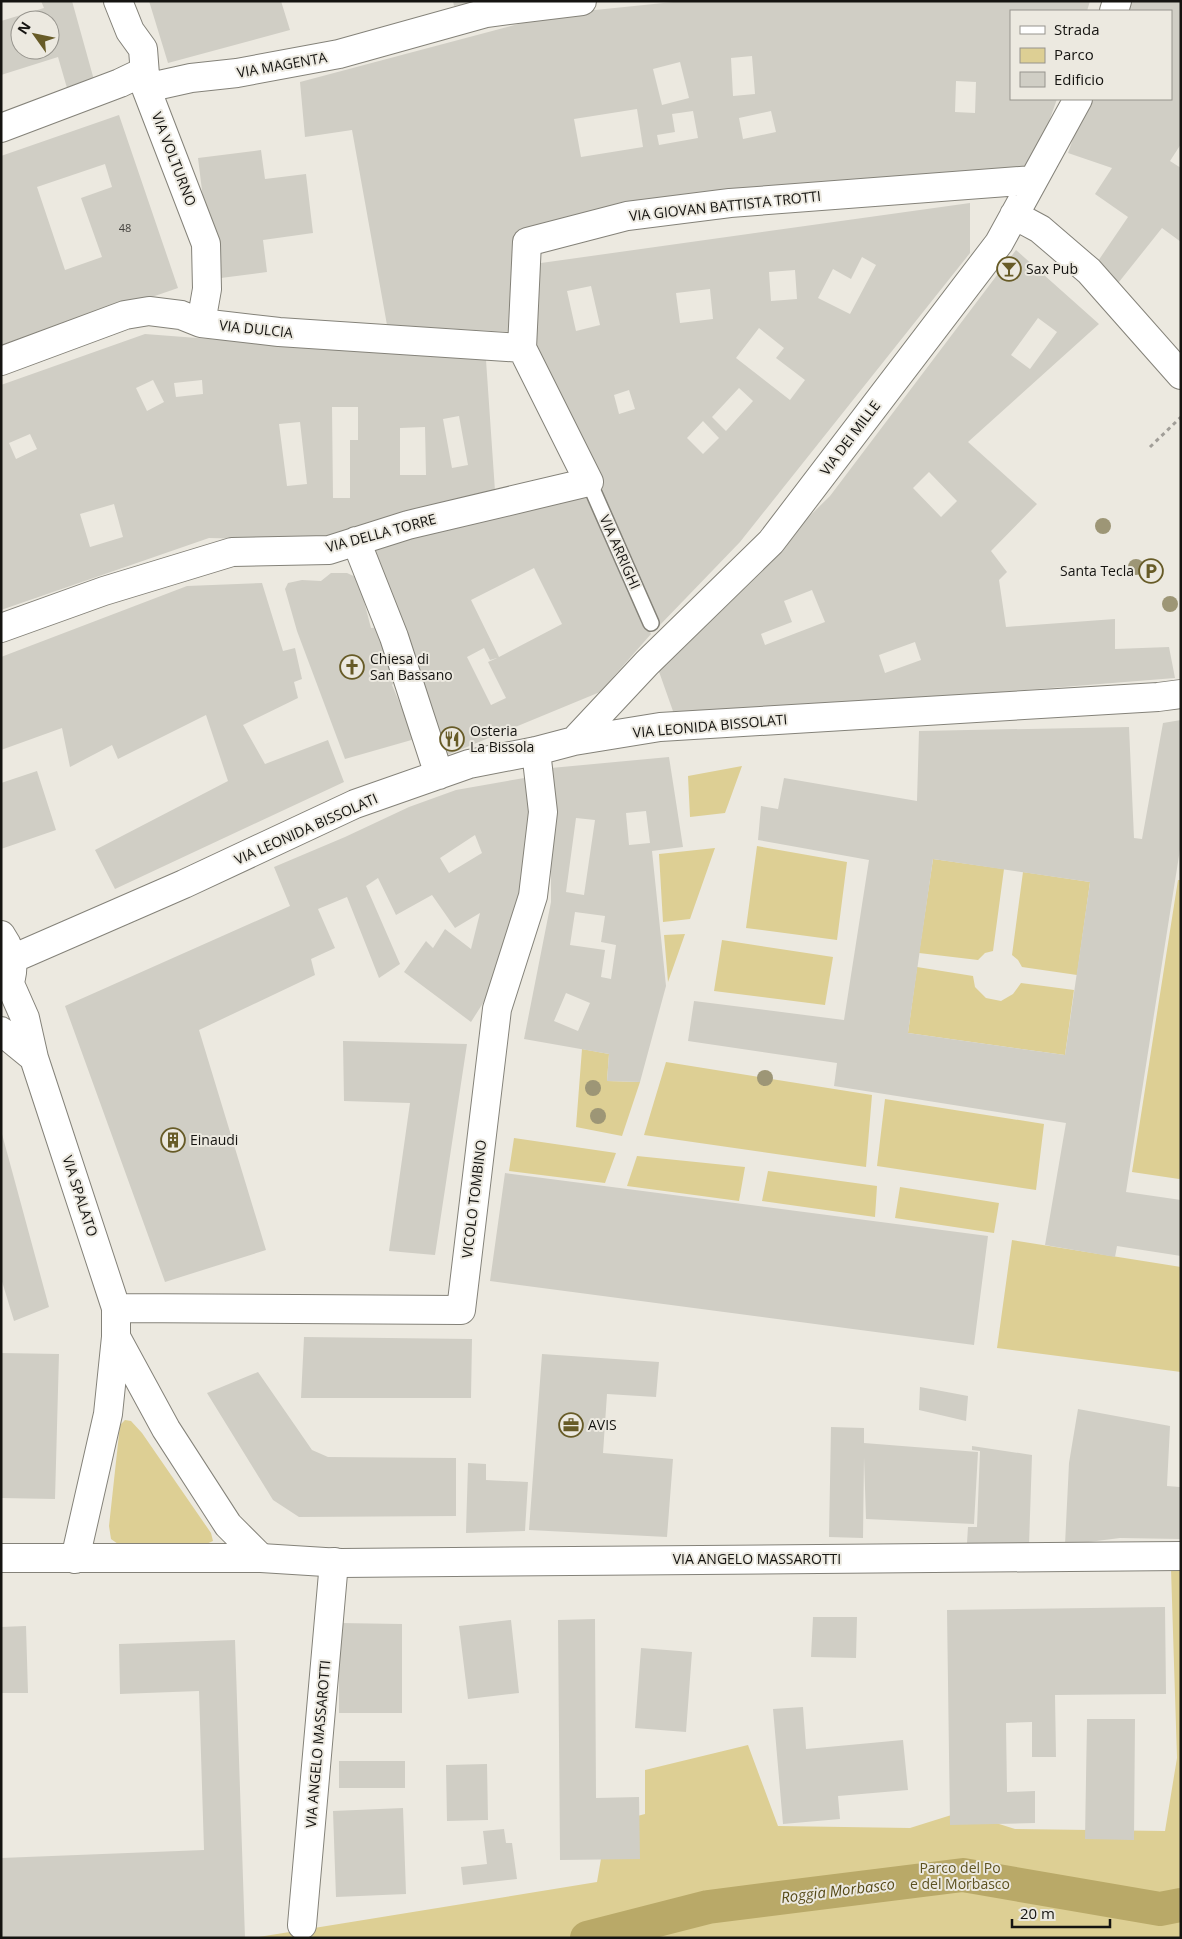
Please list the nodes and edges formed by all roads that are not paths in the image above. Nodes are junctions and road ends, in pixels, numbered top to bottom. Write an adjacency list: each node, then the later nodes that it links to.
1 (118, 1): 3 (street, VIA VOLTURNO)
2 (582, 1): 3 (street, VIA MAGENTA)
3 (146, 88): 5 (street); 8 (street, VIA VOLTURNO)
4 (1077, 100): 6 (street, VIA DEI MILLE)
5 (1, 128)
6 (1033, 180): 7 (street, VIA DEI MILLE); 9 (street, VIA GIOVAN BATTISTA TROTTI)
7 (1014, 215): 11 (street); 17 (street, VIA DEI MILLE)
8 (201, 323): 9 (street, VIA DULCIA); 10 (street, VIA DULCIA)
9 (522, 348): 12 (street)
10 (1, 362)
11 (1181, 375)
12 (589, 482): 13 (street, VIA DELLA TORRE); 14 (lane, VIA ARRIGHI)
13 (356, 541): 15 (street, VIA DELLA TORRE); 19 (street)
14 (651, 623)
15 (1, 628)
16 (1181, 694): 17 (street, VIA LEONIDA BISSOLATI)
17 (574, 741): 18 (street, VIA LEONIDA BISSOLATI)
18 (536, 751): 19 (street, VIA LEONIDA BISSOLATI); 24 (street, VICOLO TOMBINO)
19 (439, 775): 21 (street, VIA LEONIDA BISSOLATI)
20 (1, 935): 21 (street, VIA SPALATO)
21 (8, 981): 23 (street, VIA SPALATO)
22 (1, 1031): 23 (street)
23 (34, 1058): 24 (street, VIA SPALATO)
24 (116, 1308): 25 (street, VIA SPALATO)
25 (116, 1337): 28 (street, VIA SPALATO); 29 (street, VIA SPALATO)
26 (1181, 1556): 30 (street, VIA ANGELO MASSAROTTI)
27 (1, 1558): 29 (street, VIA ANGELO MASSAROTTI)
28 (261, 1558): 29 (street, VIA ANGELO MASSAROTTI); 30 (street, VIA ANGELO MASSAROTTI)
29 (74, 1560)
30 (334, 1562): 31 (street, VIA ANGELO MASSAROTTI)
31 (302, 1925)

